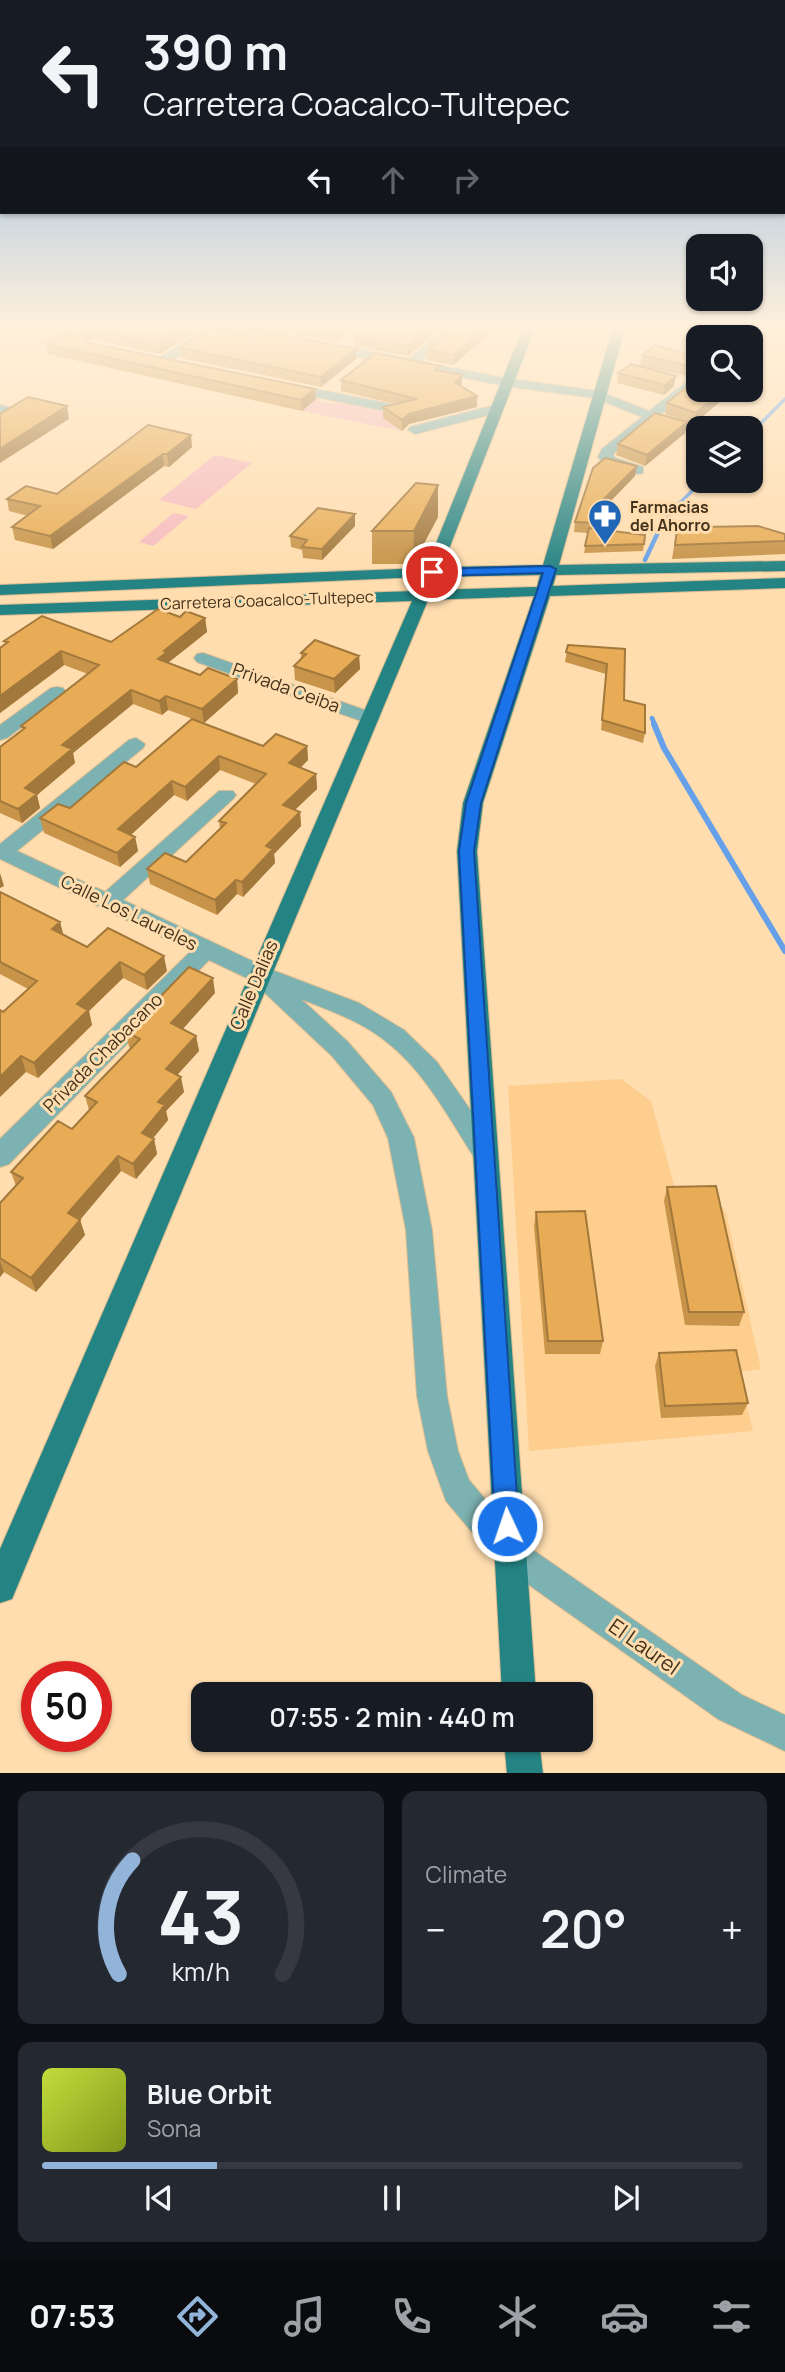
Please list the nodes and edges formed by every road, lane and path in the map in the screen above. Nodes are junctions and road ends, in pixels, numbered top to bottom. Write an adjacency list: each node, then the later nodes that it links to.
1 (488, 411): 8 (street)
2 (494, 411): 11 (main road, Calle Dalias)
3 (594, 411): 12 (main road)
4 (636, 411): 6 (street)
5 (657, 411): 6 (street)
6 (651, 416): 7 (street); 9 (street)
7 (686, 426)
8 (415, 430)
9 (638, 470)
10 (785, 566): 12 (main road, Carretera Coacalco-Tultepec)
11 (432, 572): 12 (main road, Carretera Coacalco-Tultepec); 14 (main road, Carretera Coacalco-Tultepec); 16 (main road, Calle Dalias)
12 (547, 580): 13 (main road, Carretera Coacalco-Tultepec); 16 (main road, Carretera Coacalco-Tultepec); 29 (main road)
13 (785, 583)
14 (100, 586): 15 (main road, Carretera Coacalco-Tultepec); 17 (main road)
15 (0, 590)
16 (423, 594): 17 (main road, Carretera Coacalco-Tultepec); 21 (main road, Calle Dalias)
17 (98, 607): 18 (main road, Carretera Coacalco-Tultepec)
18 (0, 610)
19 (203, 657): 21 (street, Privada Ceiba)
20 (57, 692): 22 (street)
21 (370, 718): 28 (main road, Calle Dalias)
22 (0, 734)
23 (136, 744): 25 (street)
24 (226, 795): 26 (street)
25 (1, 852): 26 (street, Calle Los Laureles)
26 (108, 902): 27 (street, Calle Los Laureles)
27 (206, 949): 28 (street, Calle Los Laureles); 30 (street, Privada Chabacano)
28 (259, 974): 29 (street); 31 (street, El Laurel); 32 (main road, Calle Dalias)
29 (485, 1152): 31 (main road)
30 (0, 1156)
31 (509, 1552): 33 (main road); 34 (street, El Laurel)
32 (0, 1587)
33 (518, 1682)
34 (785, 1733)
35 (523, 1752): 36 (main road)
36 (525, 1773)

